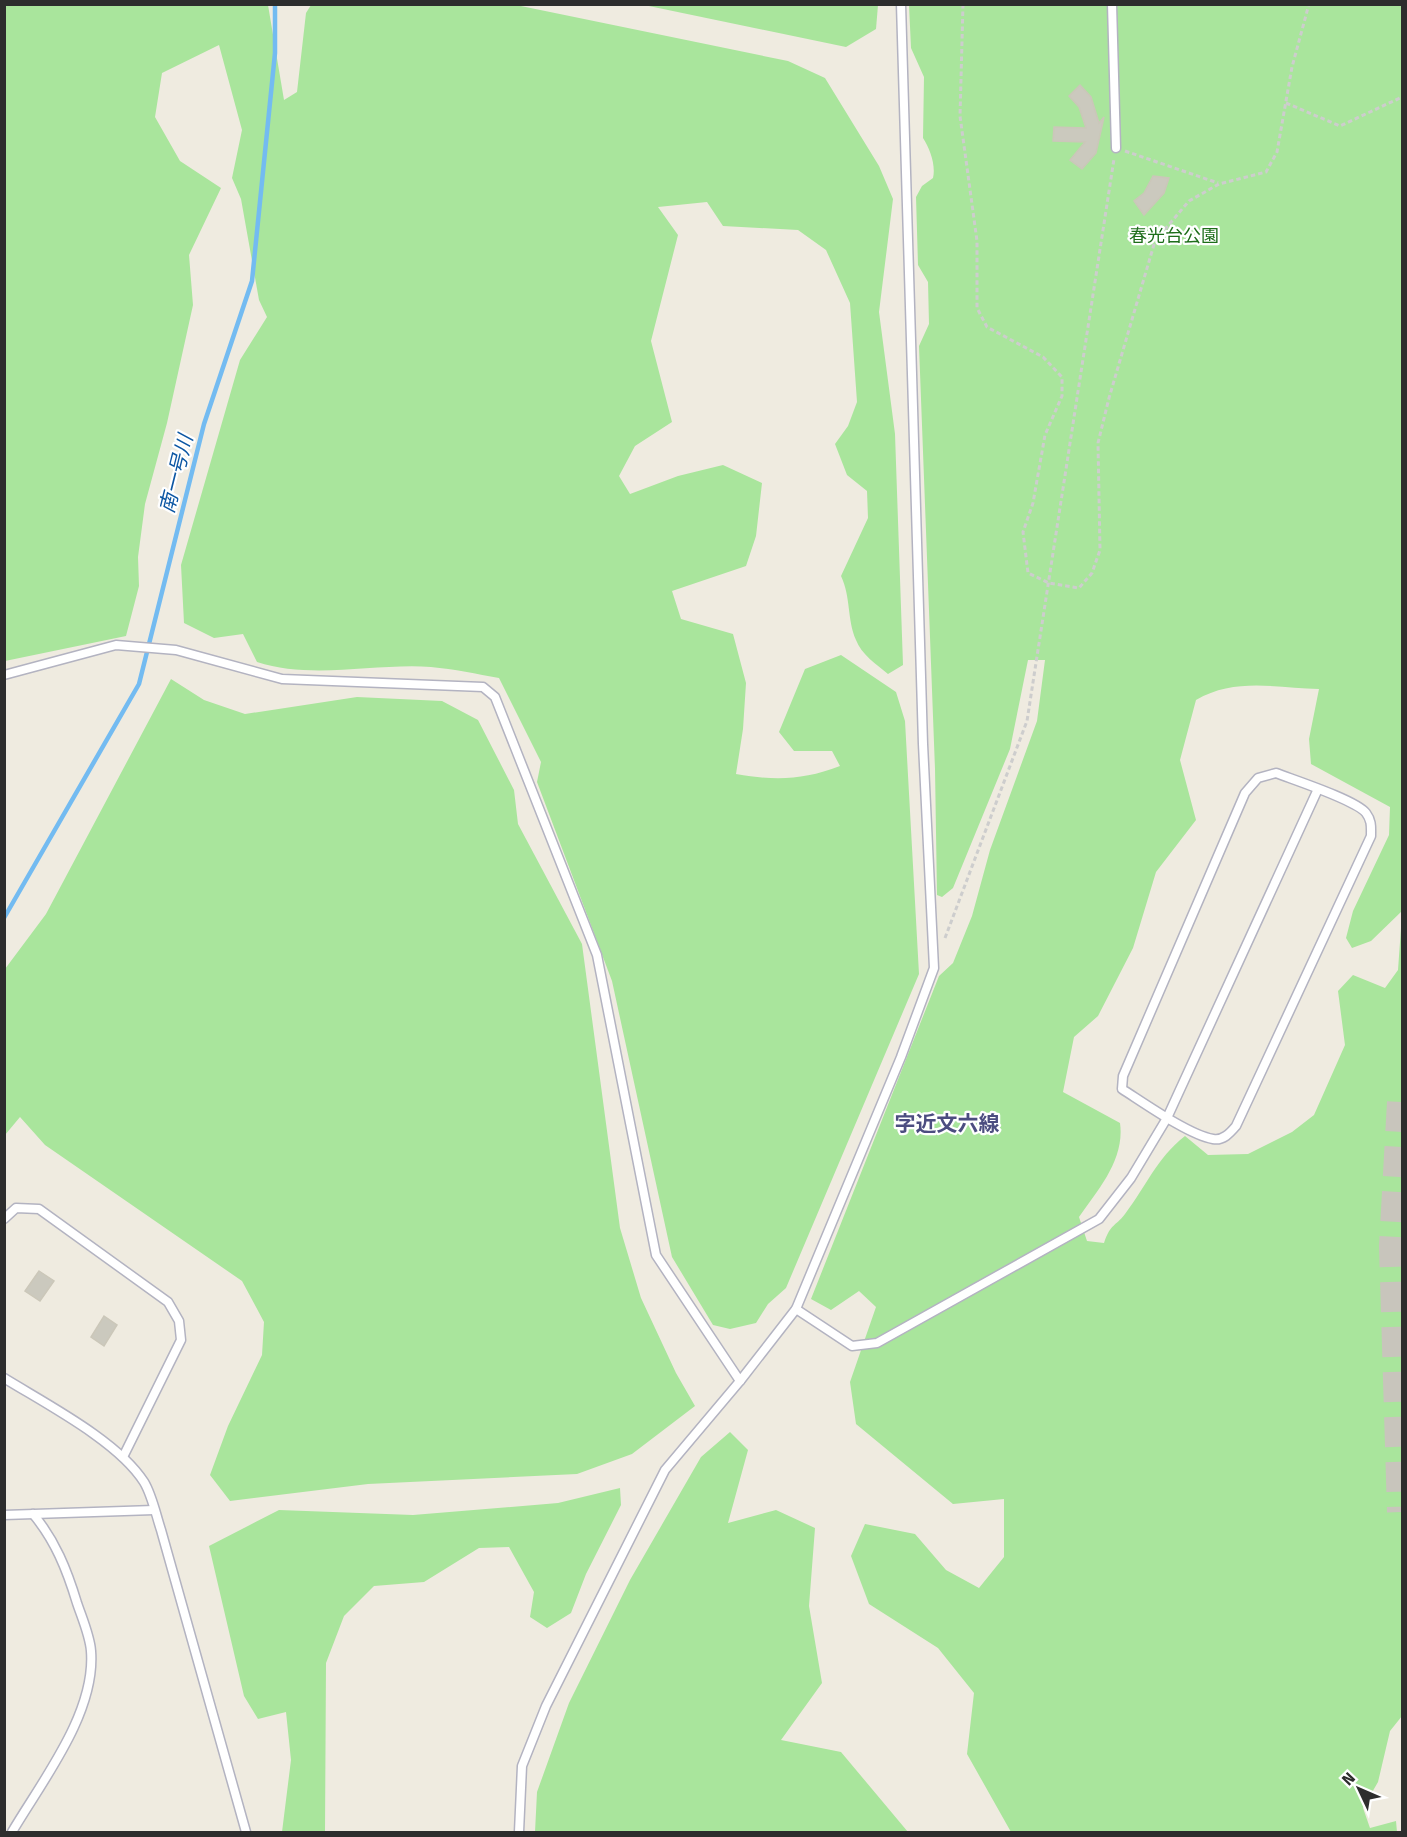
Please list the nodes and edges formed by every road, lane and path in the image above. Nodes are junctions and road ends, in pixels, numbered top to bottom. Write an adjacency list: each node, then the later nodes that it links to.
1 (901, 4): 15 (lane)
2 (963, 4): 9 (path)
3 (1112, 4): 7 (lane)
4 (1309, 4): 6 (path)
5 (1402, 97): 6 (path)
6 (1287, 103): 8 (path)
7 (1116, 147): 8 (path); 9 (path)
8 (1219, 184): 9 (path)
9 (1049, 583): 12 (path)
10 (4, 675): 17 (lane)
11 (1318, 789): 13 (lane); 13 (lane); 13 (lane)
12 (942, 946)
13 (1167, 1118): 15 (lane)
14 (4, 1220): 18 (lane)
15 (796, 1309): 17 (lane)
16 (4, 1377): 18 (lane)
17 (740, 1381): 24 (lane)
18 (123, 1457): 19 (lane)
19 (154, 1510): 20 (lane); 23 (lane)
20 (33, 1514): 21 (lane); 22 (lane)
21 (4, 1515)
22 (12, 1833)
23 (246, 1833)
24 (519, 1833)

